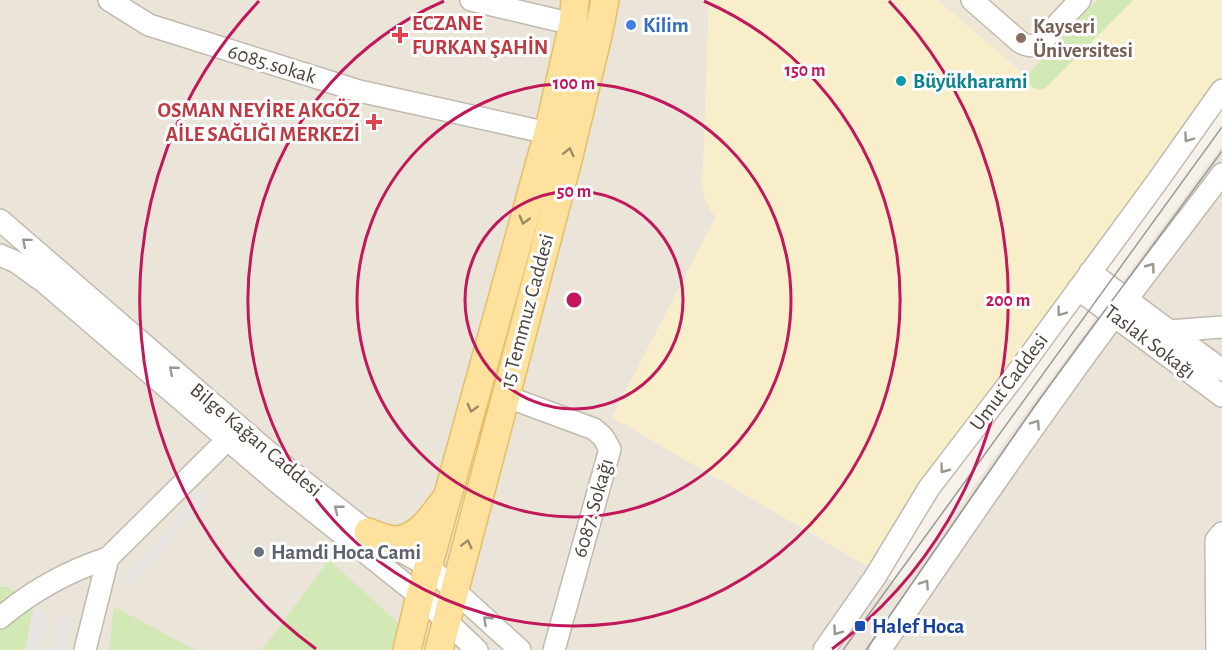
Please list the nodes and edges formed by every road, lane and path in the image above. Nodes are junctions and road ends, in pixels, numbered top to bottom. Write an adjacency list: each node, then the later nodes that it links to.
1 (109, 0): 8 (street, 6085.sokak)
2 (471, 0): 6 (street)
3 (604, 0): 17 (main road, 15 Temmuz Caddesi, one-way to 3)
4 (972, 0): 5 (street)
5 (1080, 0)
6 (574, 12): 8 (main road, 15 Temmuz Caddesi)
7 (1222, 90): 12 (street, Umut Caddesi, one-way to 12)
8 (548, 133): 20 (main road, 15 Temmuz Caddesi, one-way to 20)
9 (1222, 174): 13 (street, one-way to 9)
10 (0, 220): 21 (street, Bilge Kağan Caddesi, one-way to 10)
11 (0, 255): 19 (street, Bilge Kağan Caddesi)
12 (1084, 280): 13 (street, Taslak Sokağı); 35 (street, Umut Caddesi, one-way to 35)
13 (1120, 308): 15 (street, Taslak Sokağı); 18 (street, Taslak Sokağı); 36 (street, one-way to 13)
14 (1222, 327): 15 (street)
15 (1169, 331): 16 (street, Taslak Sokağı)
16 (1222, 370)
17 (505, 396): 25 (main road, 15 Temmuz Caddesi, one-way to 17); 34 (street, 6087. Sokağı)
18 (1222, 396)
19 (228, 439): 23 (street); 26 (street, Bilge Kağan Caddesi)
20 (448, 496): 21 (main road); 24 (main road, 15 Temmuz Caddesi)
21 (368, 532): 24 (street, Bilge Kağan Caddesi)
22 (1222, 533): 37 (street)
23 (108, 558): 27 (street); 29 (street)
24 (429, 567): 25 (street, Bilge Kağan Caddesi); 26 (main road, 15 Temmuz Caddesi)
25 (455, 590): 28 (main road, 15 Temmuz Caddesi); 33 (street, Bilge Kağan Caddesi, one-way to 25)
26 (420, 596): 28 (street, Bilge Kağan Caddesi); 30 (main road, 15 Temmuz Caddesi)
27 (0, 618)
28 (447, 621): 31 (main road, 15 Temmuz Caddesi); 32 (street, Bilge Kağan Caddesi)
29 (84, 650)
30 (407, 650)
31 (439, 650)
32 (477, 650)
33 (520, 650)
34 (554, 650)
35 (824, 650)
36 (880, 650)
37 (1217, 650)

